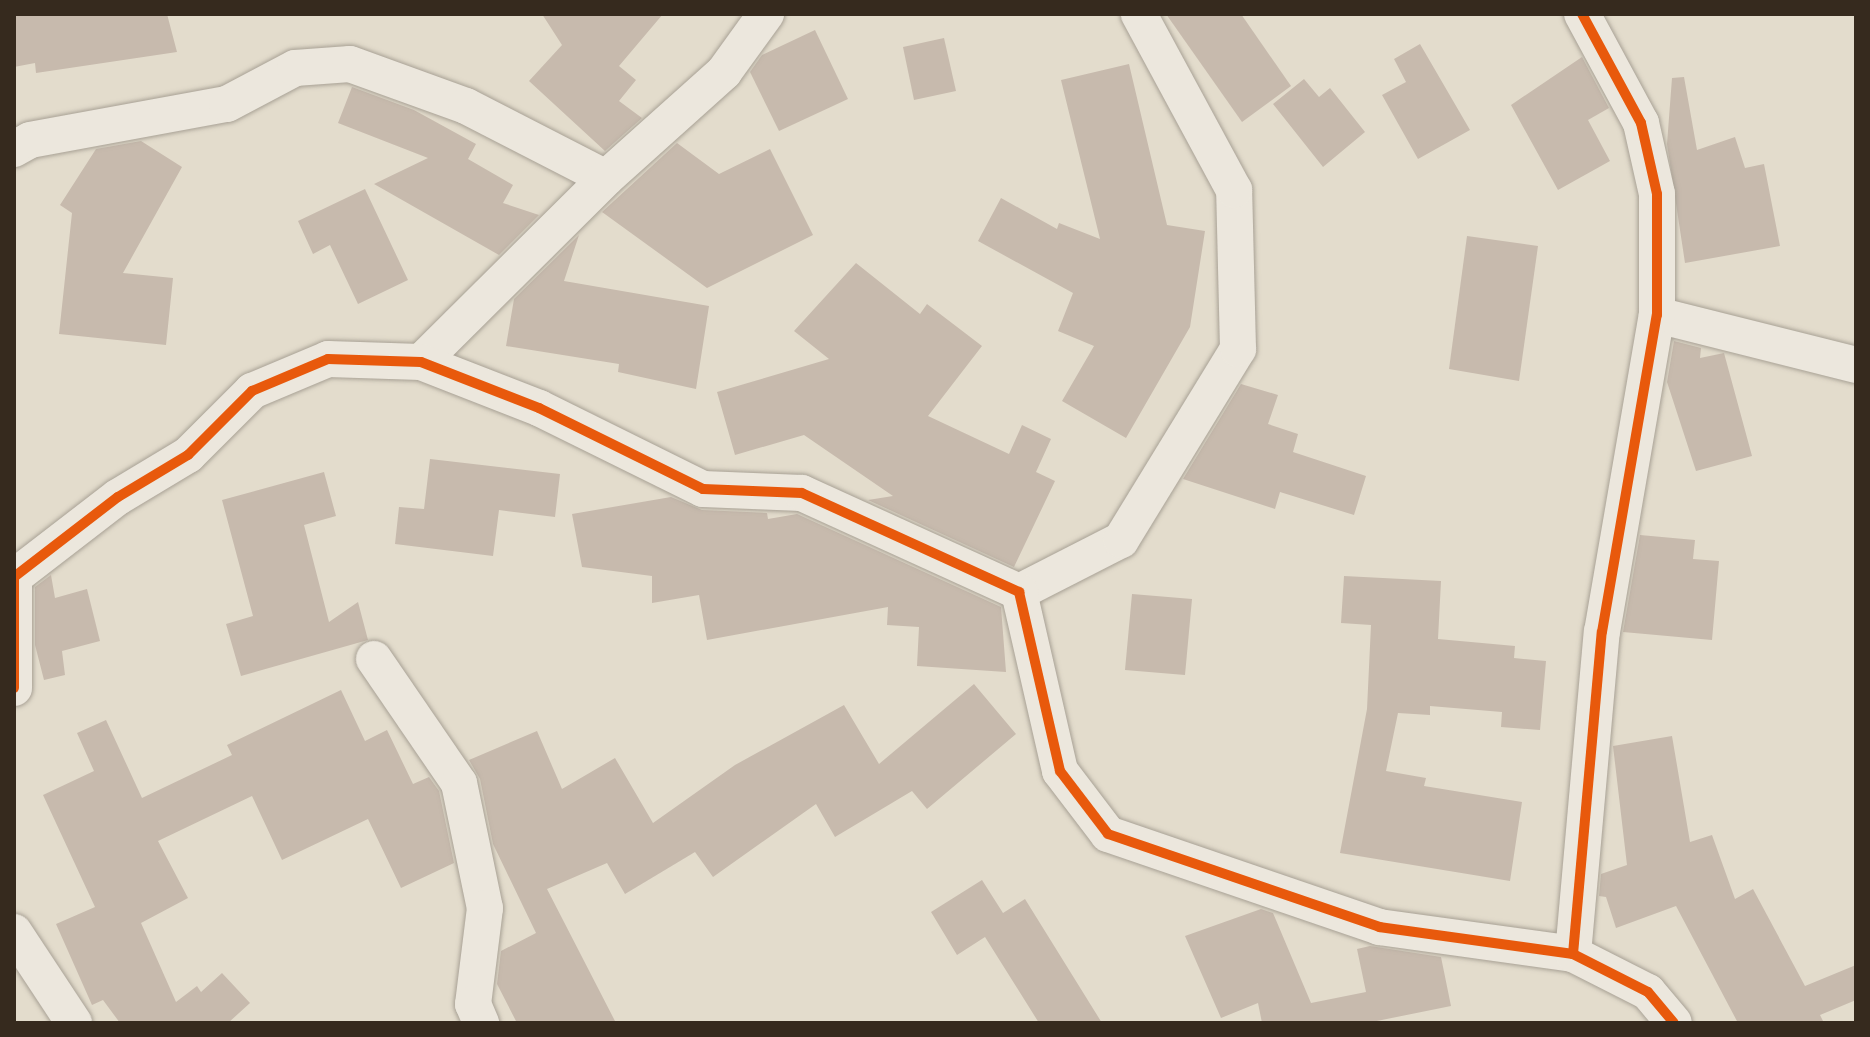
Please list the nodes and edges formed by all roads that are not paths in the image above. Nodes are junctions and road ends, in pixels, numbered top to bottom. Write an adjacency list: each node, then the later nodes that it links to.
1 (766, 14): 5 (street)
2 (1139, 14): 9 (street)
3 (1582, 14): 6 (street)
4 (14, 149): 5 (street)
5 (606, 178): 7 (street)
6 (1657, 315): 8 (street); 13 (street)
7 (421, 362): 9 (street); 11 (street)
8 (1856, 365)
9 (1019, 592): 13 (street)
10 (374, 659): 17 (street)
11 (14, 688)
12 (14, 932): 16 (street)
13 (1573, 954): 18 (street)
14 (14, 981): 15 (street)
15 (61, 1023)
16 (74, 1023)
17 (481, 1023)
18 (1674, 1023)

